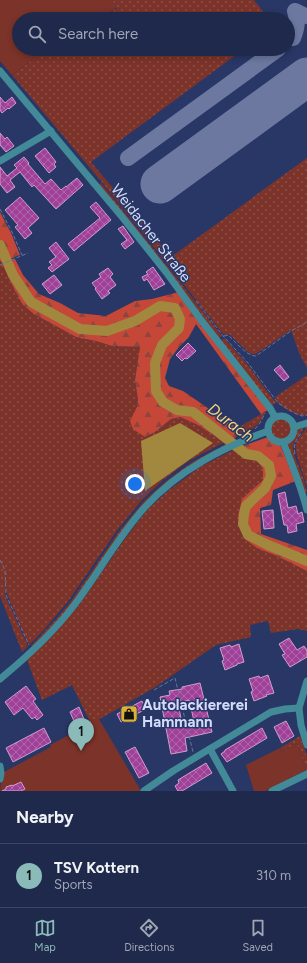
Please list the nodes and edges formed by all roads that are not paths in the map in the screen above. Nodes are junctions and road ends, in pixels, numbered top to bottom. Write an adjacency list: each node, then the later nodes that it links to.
1 (0, 71): 2 (street, Weidacher Straße)
2 (51, 132): 3 (street); 4 (street, Weidacher Straße)
3 (0, 161)
4 (276, 417): 6 (street); 7 (street)
5 (304, 421): 6 (street)
6 (294, 427): 8 (street)
7 (268, 431): 8 (street); 10 (street)
8 (283, 442): 9 (street)
9 (307, 510)
10 (0, 679)
11 (307, 681): 12 (street)
12 (299, 708): 13 (street); 14 (street)
13 (307, 745)
14 (210, 749): 18 (street); 19 (street)
15 (0, 766): 17 (street)
16 (307, 774): 20 (street)
17 (0, 779)
18 (144, 791)
19 (233, 791)
20 (272, 791)

